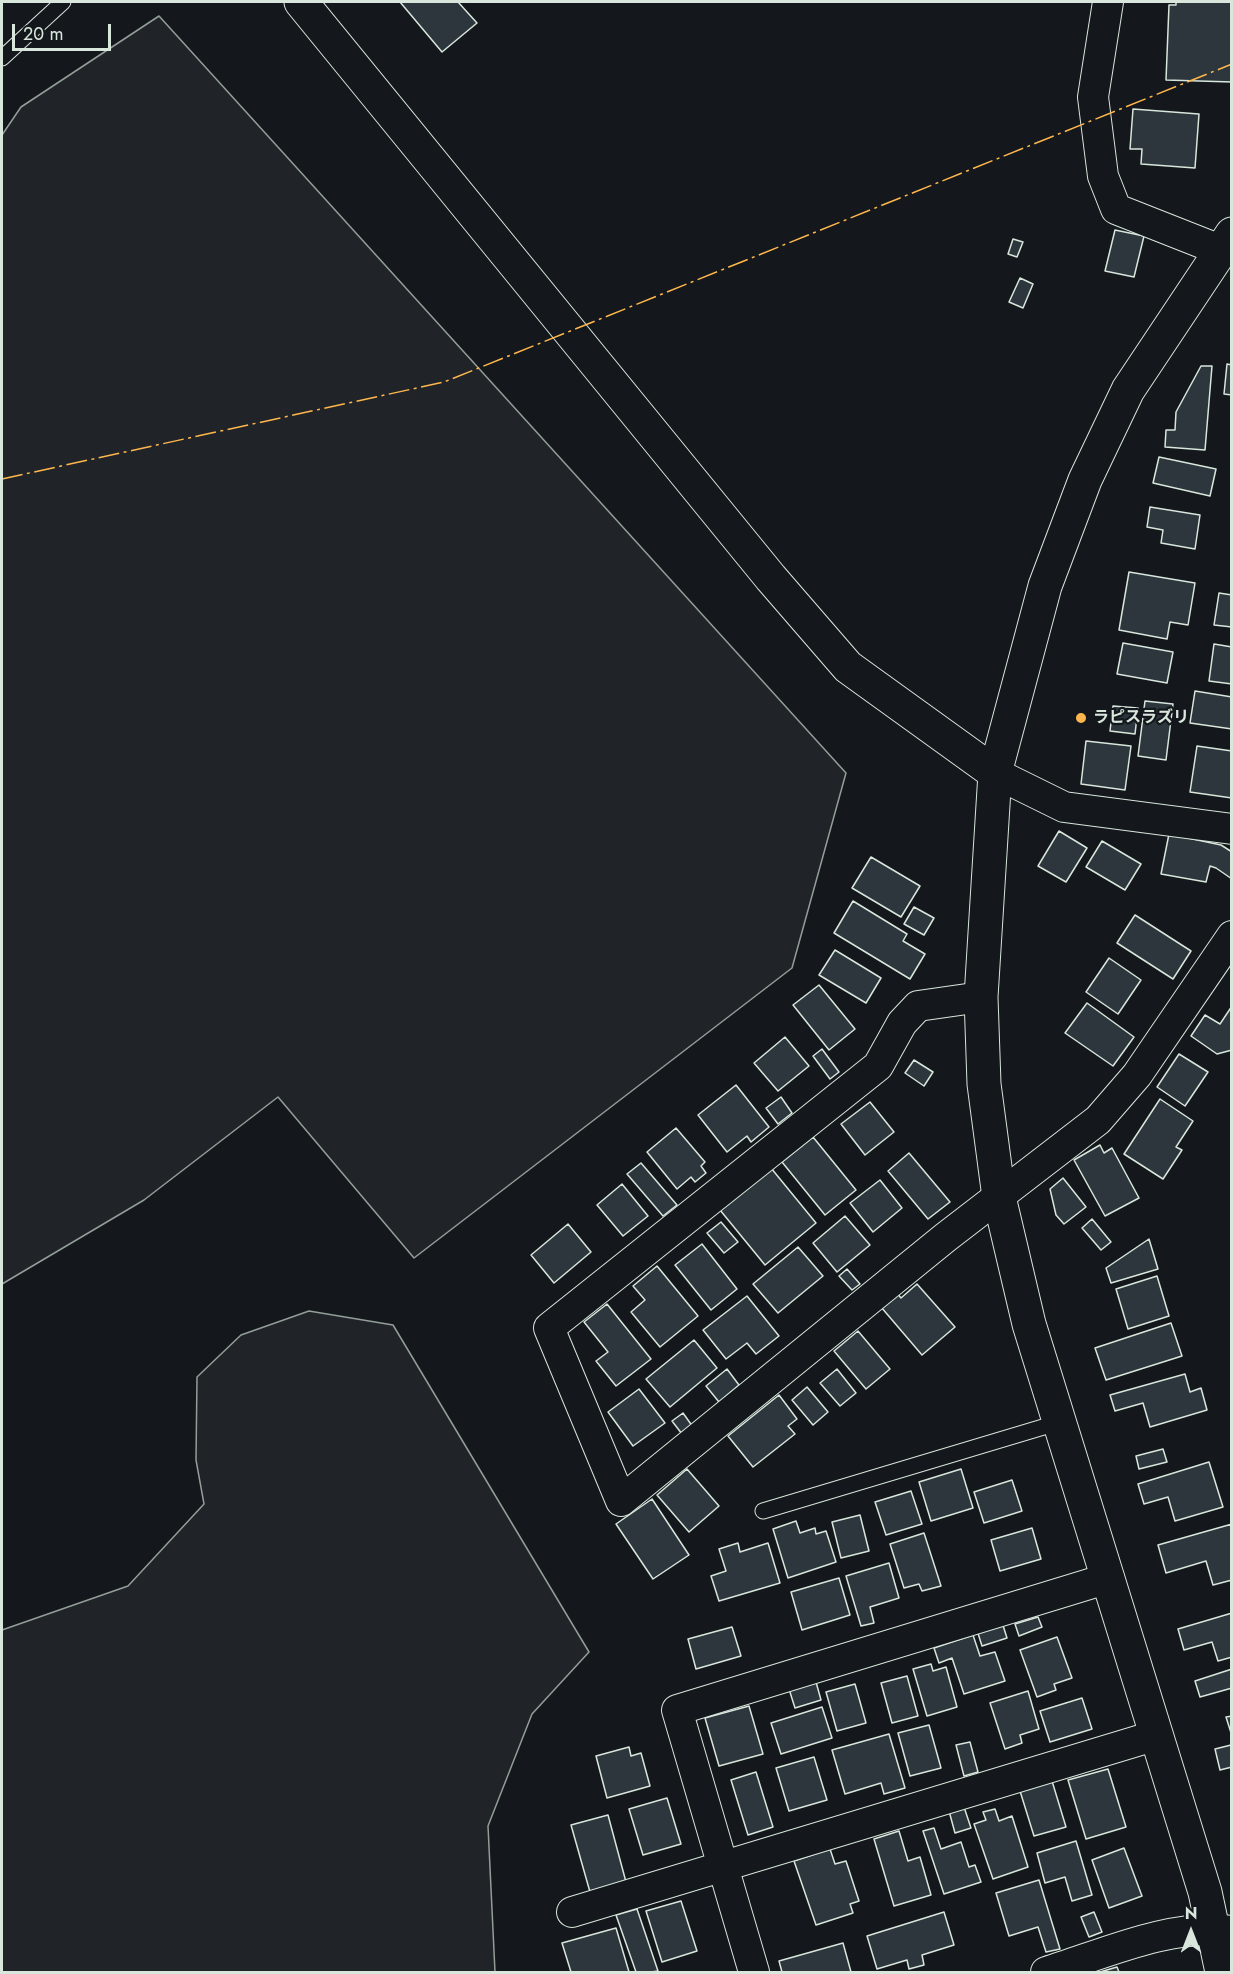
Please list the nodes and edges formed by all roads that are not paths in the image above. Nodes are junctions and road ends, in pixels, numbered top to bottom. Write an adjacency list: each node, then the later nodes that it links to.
1 (63, 2): 4 (lane)
2 (301, 2): 6 (street)
3 (1108, 2): 5 (street)
4 (2, 58)
5 (1226, 242): 6 (street)
6 (995, 773): 7 (street); 9 (street)
7 (1232, 829)
8 (1232, 936): 10 (street)
9 (981, 997): 10 (street); 10 (street)
10 (999, 1197): 11 (street)
11 (1059, 1422): 12 (lane); 13 (street)
12 (763, 1512)
13 (1108, 1578): 14 (street); 15 (street)
14 (1157, 1735): 15 (street); 17 (street)
15 (723, 1868): 16 (street); 18 (street)
16 (572, 1912)
17 (1223, 1930): 19 (street); 20 (street)
18 (754, 1972)
19 (1046, 1972)
20 (1222, 1972)

